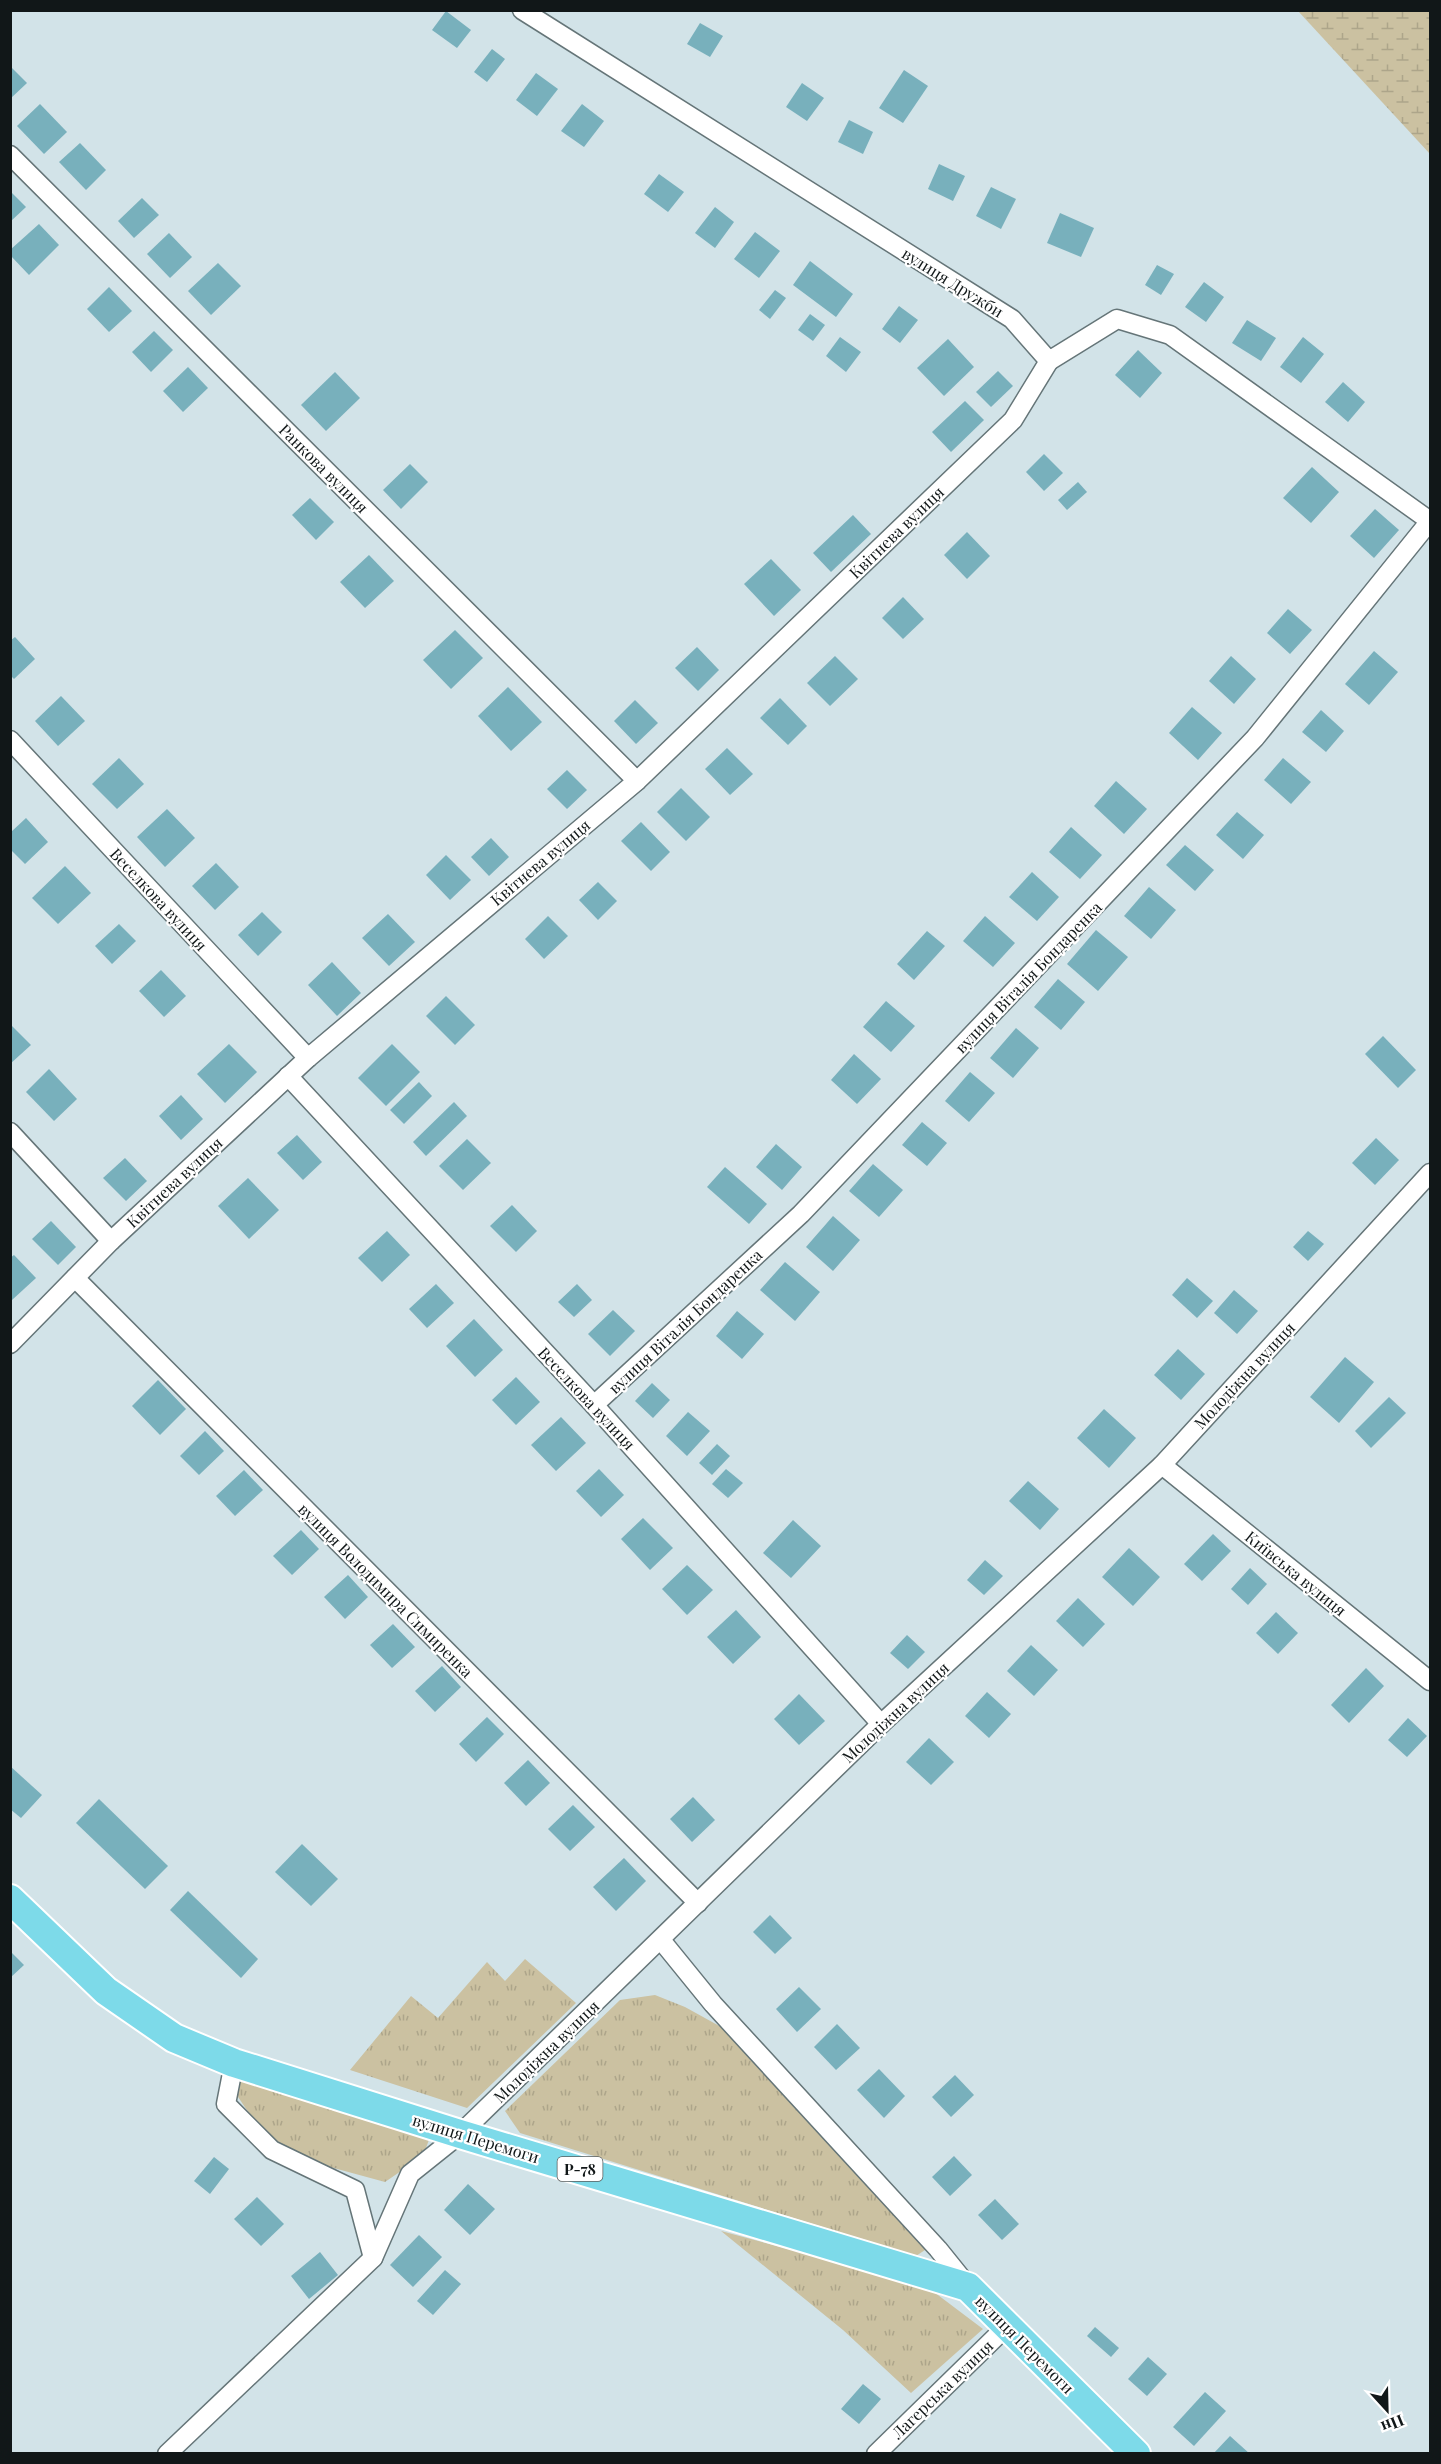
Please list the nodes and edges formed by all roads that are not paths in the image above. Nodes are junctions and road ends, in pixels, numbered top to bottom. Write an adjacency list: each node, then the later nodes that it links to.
1 (522, 10): 3 (street, вулиця Дружби)
2 (10, 155): 6 (street, Ранкова вулиця)
3 (1049, 361): 4 (street); 6 (street, Квітнева вулиця)
4 (1431, 521): 14 (street, вулиця Віталія Бондаренка)
5 (10, 740): 7 (street, Веселкова вулиця)
6 (637, 781): 7 (street, Квітнева вулиця)
7 (308, 1058): 8 (street, Квітнева вулиця)
8 (288, 1076): 11 (street, Квітнева вулиця); 14 (street, Веселкова вулиця)
9 (10, 1132): 11 (street)
10 (1431, 1173): 15 (street, Молодіжна вулиця)
11 (111, 1241): 12 (street, Квітнева вулиця)
12 (75, 1278): 13 (street, Квітнева вулиця); 19 (street, вулиця Володимира Симиренка)
13 (10, 1344)
14 (594, 1405): 17 (street, Веселкова вулиця)
15 (1162, 1465): 16 (street, Київська вулиця); 17 (street, Молодіжна вулиця)
16 (1431, 1681)
17 (881, 1724): 19 (street, Молодіжна вулиця)
18 (10, 1899): 21 (main road, вулиця Перемоги / Р-78)
19 (698, 1903): 20 (street, Молодіжна вулиця)
20 (661, 1940): 22 (street, Молодіжна вулиця); 24 (street)
21 (234, 2063): 22 (main road, вулиця Перемоги / Р-78); 23 (street)
22 (460, 2134): 23 (street, Молодіжна вулиця); 24 (main road, вулиця Перемоги / Р-78)
23 (373, 2258): 26 (street, Молодіжна вулиця)
24 (968, 2287): 25 (main road, вулиця Перемоги / Р-78)
25 (1008, 2325): 27 (street, Лагерська вулиця); 28 (main road, вулиця Перемоги / Р-78)
26 (167, 2454)
27 (876, 2454)
28 (1136, 2454)

